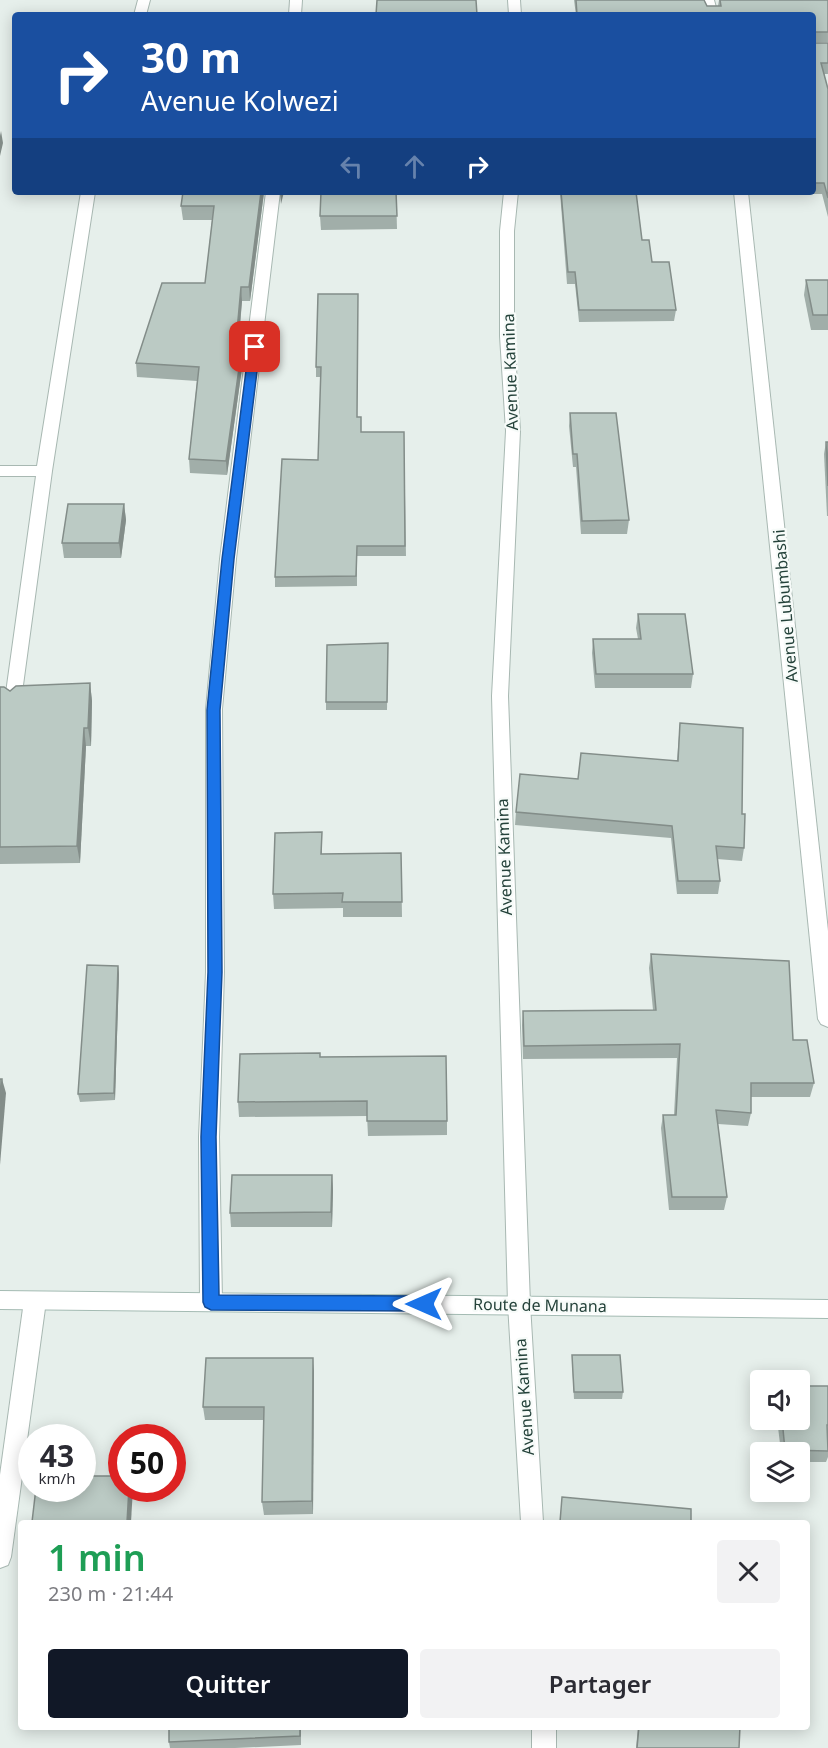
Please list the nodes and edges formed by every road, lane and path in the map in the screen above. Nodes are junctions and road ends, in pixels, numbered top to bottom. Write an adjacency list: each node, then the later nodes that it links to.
1 (88, 195): 6 (street)
2 (273, 195): 11 (street)
3 (511, 195): 12 (street, Avenue Kamina)
4 (741, 195): 8 (street, Avenue Lubumbashi)
5 (0, 471): 6 (street)
6 (44, 471): 7 (street)
7 (13, 700)
8 (828, 1019)
9 (0, 1300): 10 (street, Route de Munana)
10 (35, 1301): 11 (street, Route de Munana); 15 (street)
11 (211, 1302): 12 (street, Route de Munana)
12 (519, 1304): 13 (street, Route de Munana); 14 (street, Avenue Kamina)
13 (828, 1309)
14 (532, 1520)
15 (0, 1557)
16 (544, 1730): 17 (street)
17 (544, 1748)

